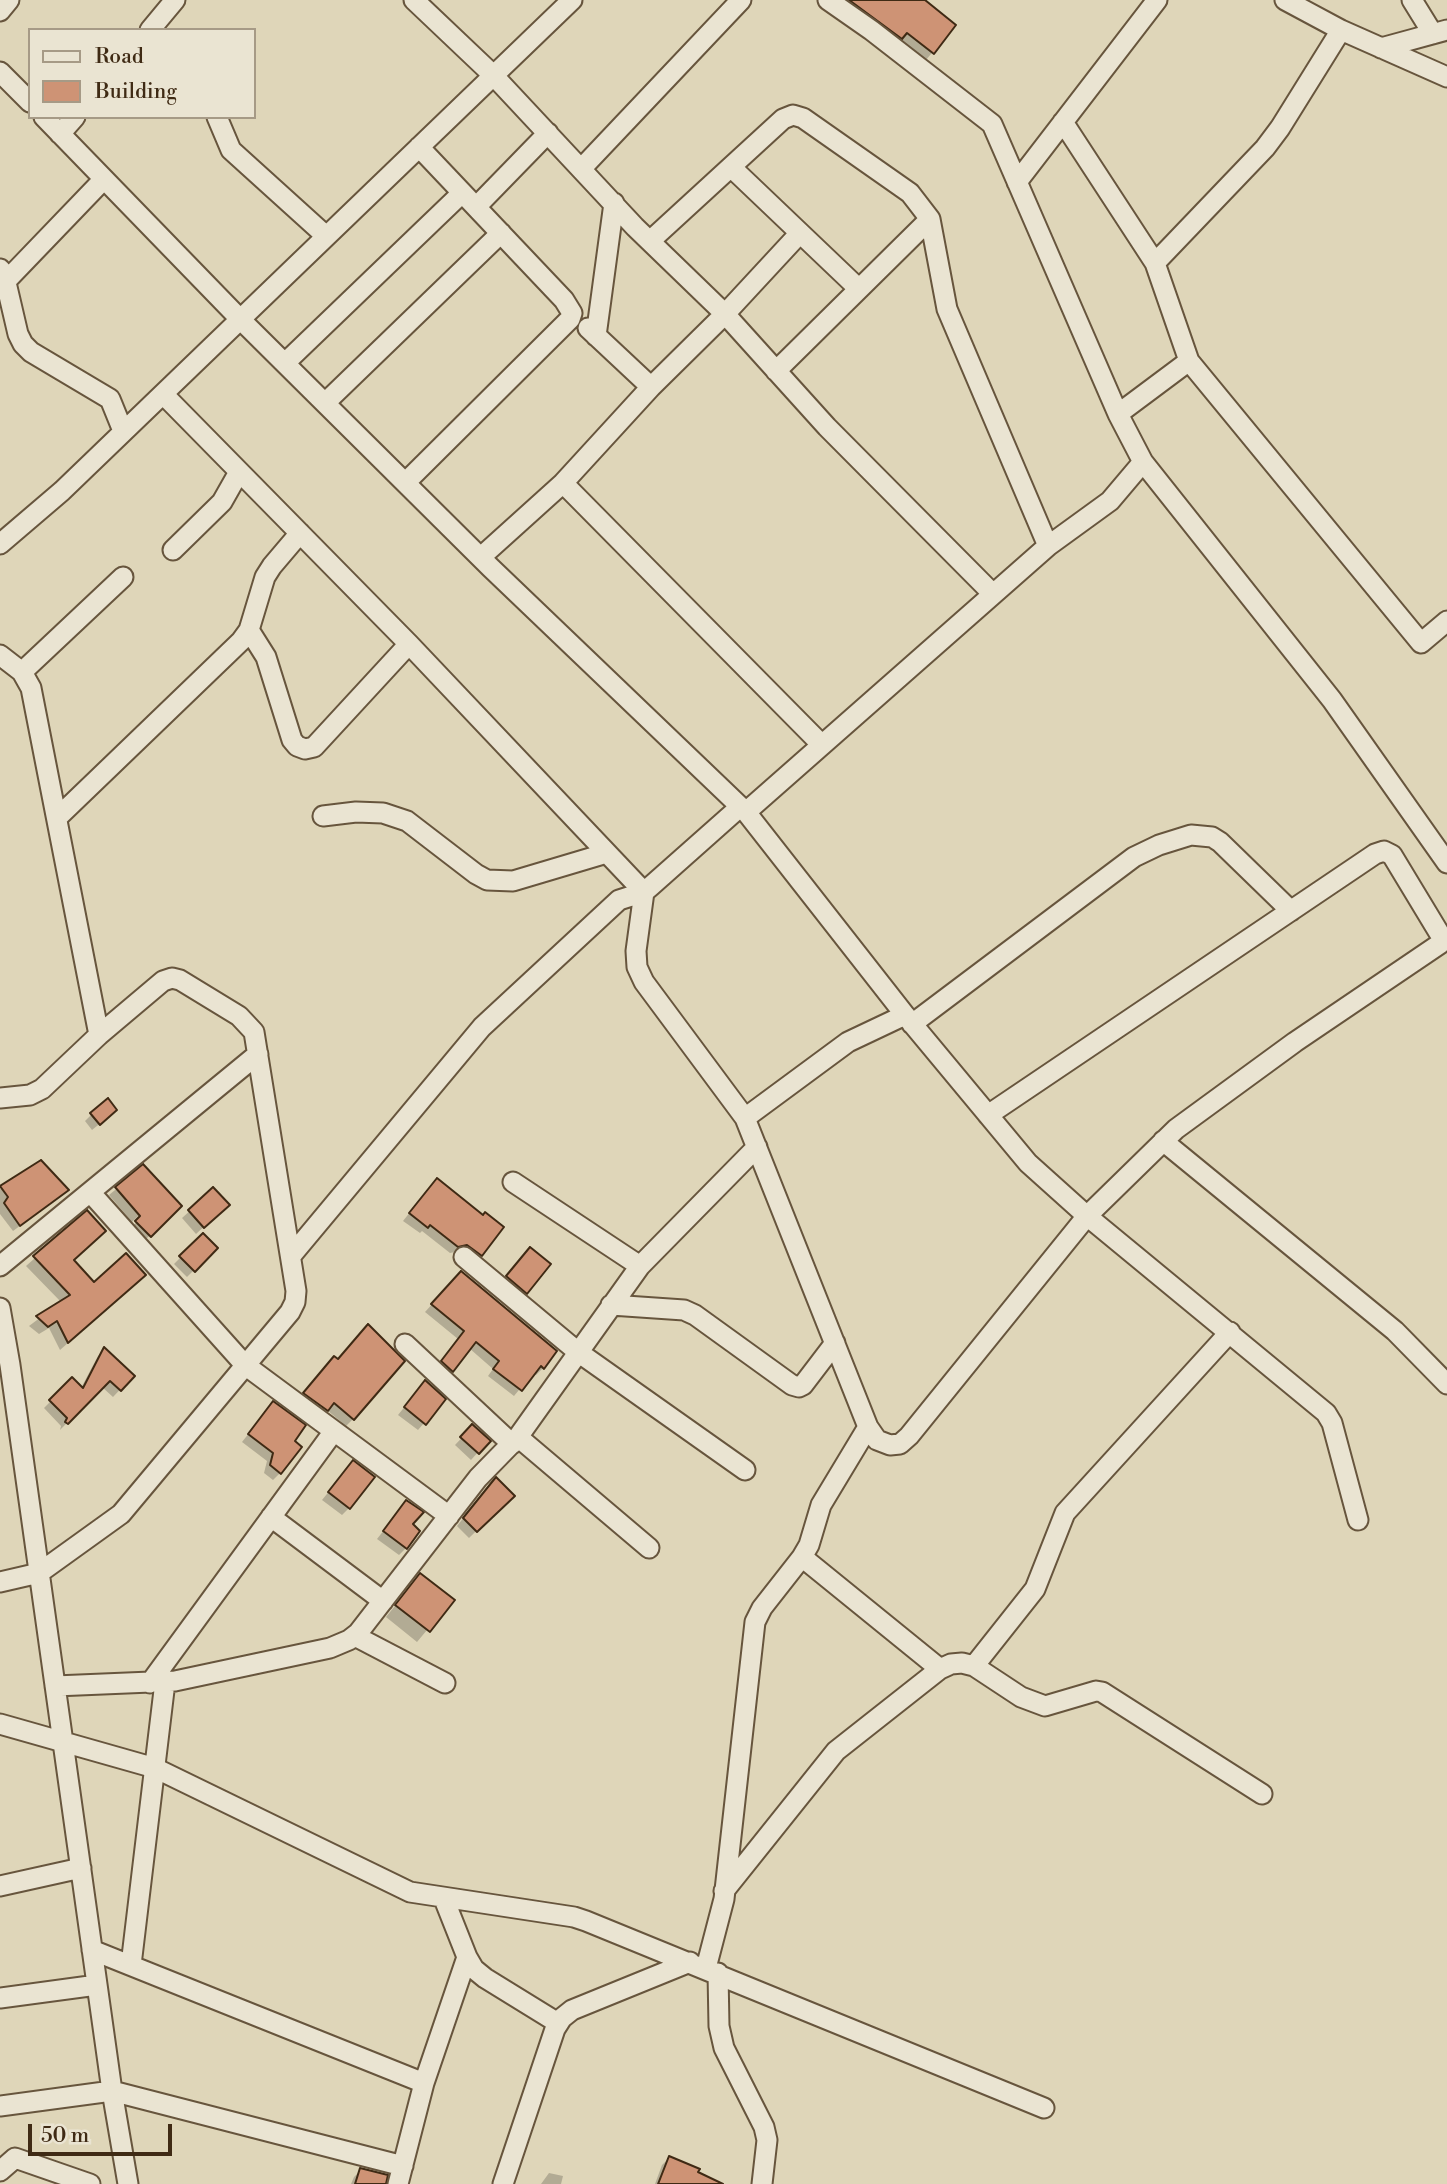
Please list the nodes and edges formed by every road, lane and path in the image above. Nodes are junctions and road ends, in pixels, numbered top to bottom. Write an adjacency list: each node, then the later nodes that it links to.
1 (9, 0): 10 (street)
2 (175, 0): 11 (street)
3 (414, 0): 16 (street)
4 (572, 0): 16 (street)
5 (741, 0): 27 (street)
6 (828, 0): 29 (street)
7 (1157, 0): 22 (street)
8 (1285, 0): 12 (street)
9 (1412, 0): 13 (street)
10 (0, 11)
11 (152, 28)
12 (1341, 30): 14 (street); 38 (street)
13 (1440, 32): 14 (street)
14 (1381, 48): 17 (street)
15 (0, 72): 18 (street)
16 (494, 75): 23 (street); 25 (street)
17 (1447, 77)
18 (28, 100)
19 (46, 119): 24 (street)
20 (73, 119): 24 (street)
21 (218, 119): 36 (street)
22 (1063, 122): 29 (street); 38 (street)
23 (548, 133): 27 (street); 32 (street)
24 (61, 134): 28 (street)
25 (419, 147): 30 (street); 36 (street)
26 (731, 167): 33 (street); 35 (street); 37 (street)
27 (581, 169): 31 (street)
28 (104, 179): 39 (street); 43 (street)
29 (1017, 182): 51 (street)
30 (462, 193): 32 (street); 46 (street)
31 (614, 204): 37 (street); 44 (street)
32 (476, 208): 34 (street)
33 (930, 219): 40 (street); 59 (street)
34 (501, 233): 41 (street); 50 (street)
35 (800, 233): 40 (street); 42 (street)
36 (326, 236): 43 (street)
37 (650, 242): 42 (street)
38 (1155, 263): 45 (street)
39 (3, 275): 52 (street)
40 (859, 289): 47 (street)
41 (572, 313): 44 (street); 55 (street)
42 (725, 314): 47 (street); 48 (street)
43 (240, 319): 46 (street); 49 (street)
44 (596, 336): 48 (street)
45 (1189, 361): 51 (street); 64 (street)
46 (285, 363): 50 (street)
47 (776, 371): 63 (street)
48 (651, 387): 56 (street)
49 (163, 394): 52 (street); 54 (street)
50 (325, 403): 55 (street)
51 (1118, 414): 53 (street)
52 (123, 432): 58 (street)
53 (1143, 462): 59 (street); 74 (street)
54 (239, 472): 57 (street); 60 (street)
55 (405, 482): 61 (street)
56 (564, 483): 61 (street); 69 (street)
57 (300, 533): 65 (street); 66 (street)
58 (0, 544)
59 (1048, 546): 63 (street)
60 (173, 550)
61 (481, 557): 70 (street)
62 (123, 577): 68 (street)
63 (993, 594): 69 (street)
64 (1447, 621)
65 (249, 630): 66 (street); 72 (street)
66 (409, 644): 73 (street)
67 (0, 655): 68 (street)
68 (22, 672): 72 (street)
69 (822, 745): 70 (street)
70 (743, 810): 75 (street); 78 (street)
71 (323, 816): 73 (street)
72 (57, 818): 79 (street)
73 (607, 853): 75 (street)
74 (1447, 863)
75 (644, 892): 83 (street); 89 (street)
76 (1291, 911): 77 (street); 78 (street); 82 (street)
77 (1446, 940): 84 (street)
78 (909, 1019): 82 (street); 83 (street)
79 (99, 1035): 80 (street); 81 (street)
80 (258, 1055): 87 (street); 89 (street)
81 (0, 1098)
82 (988, 1115): 88 (street)
83 (745, 1118): 85 (street)
84 (1163, 1141): 88 (street); 100 (street)
85 (757, 1147): 92 (street); 96 (street)
86 (513, 1182): 92 (street)
87 (90, 1192): 91 (street); 99 (street)
88 (1087, 1216): 95 (street); 101 (street)
89 (290, 1256): 99 (street)
90 (464, 1257): 98 (street)
91 (0, 1266)
92 (640, 1266): 93 (street)
93 (611, 1305): 96 (street); 98 (street)
94 (0, 1308): 110 (street)
95 (1230, 1332): 107 (street); 114 (street)
96 (835, 1343): 101 (street)
97 (405, 1344): 103 (street)
98 (578, 1352): 103 (street); 104 (street)
99 (245, 1365): 102 (street); 110 (street)
100 (1447, 1384)
101 (868, 1427): 109 (street)
102 (334, 1431): 105 (street); 106 (street)
103 (515, 1440): 105 (street); 108 (street)
104 (745, 1471)
105 (449, 1516): 112 (street)
106 (271, 1517): 112 (street); 116 (street)
107 (1358, 1520)
108 (649, 1548)
109 (802, 1557): 115 (street); 125 (street)
110 (39, 1573): 111 (street); 118 (street)
111 (0, 1582)
112 (383, 1601): 113 (street)
113 (355, 1636): 116 (street); 117 (street)
114 (974, 1666): 115 (street); 122 (street)
115 (940, 1669): 125 (street)
116 (158, 1682): 118 (street); 121 (street)
117 (445, 1683)
118 (55, 1686): 120 (street)
119 (0, 1724): 120 (street)
120 (63, 1742): 121 (street); 123 (street)
121 (155, 1768): 126 (street); 129 (street)
122 (1262, 1794)
123 (81, 1868): 124 (street); 127 (street)
124 (0, 1886)
125 (724, 1891): 130 (street)
126 (444, 1899): 128 (street); 130 (street)
127 (92, 1950): 129 (street); 131 (street)
128 (467, 1957): 133 (street); 134 (street)
129 (131, 1965): 134 (street)
130 (705, 1968): 133 (street); 137 (street); 143 (street)
131 (97, 1985): 132 (street); 135 (street)
132 (0, 1998)
133 (558, 2023): 142 (street)
134 (424, 2083): 139 (street)
135 (112, 2091): 136 (street); 139 (street); 141 (street)
136 (0, 2106)
137 (1044, 2108)
138 (0, 2171): 140 (street)
139 (401, 2175)
140 (89, 2184)
141 (128, 2184)
142 (503, 2184)
143 (762, 2184)

